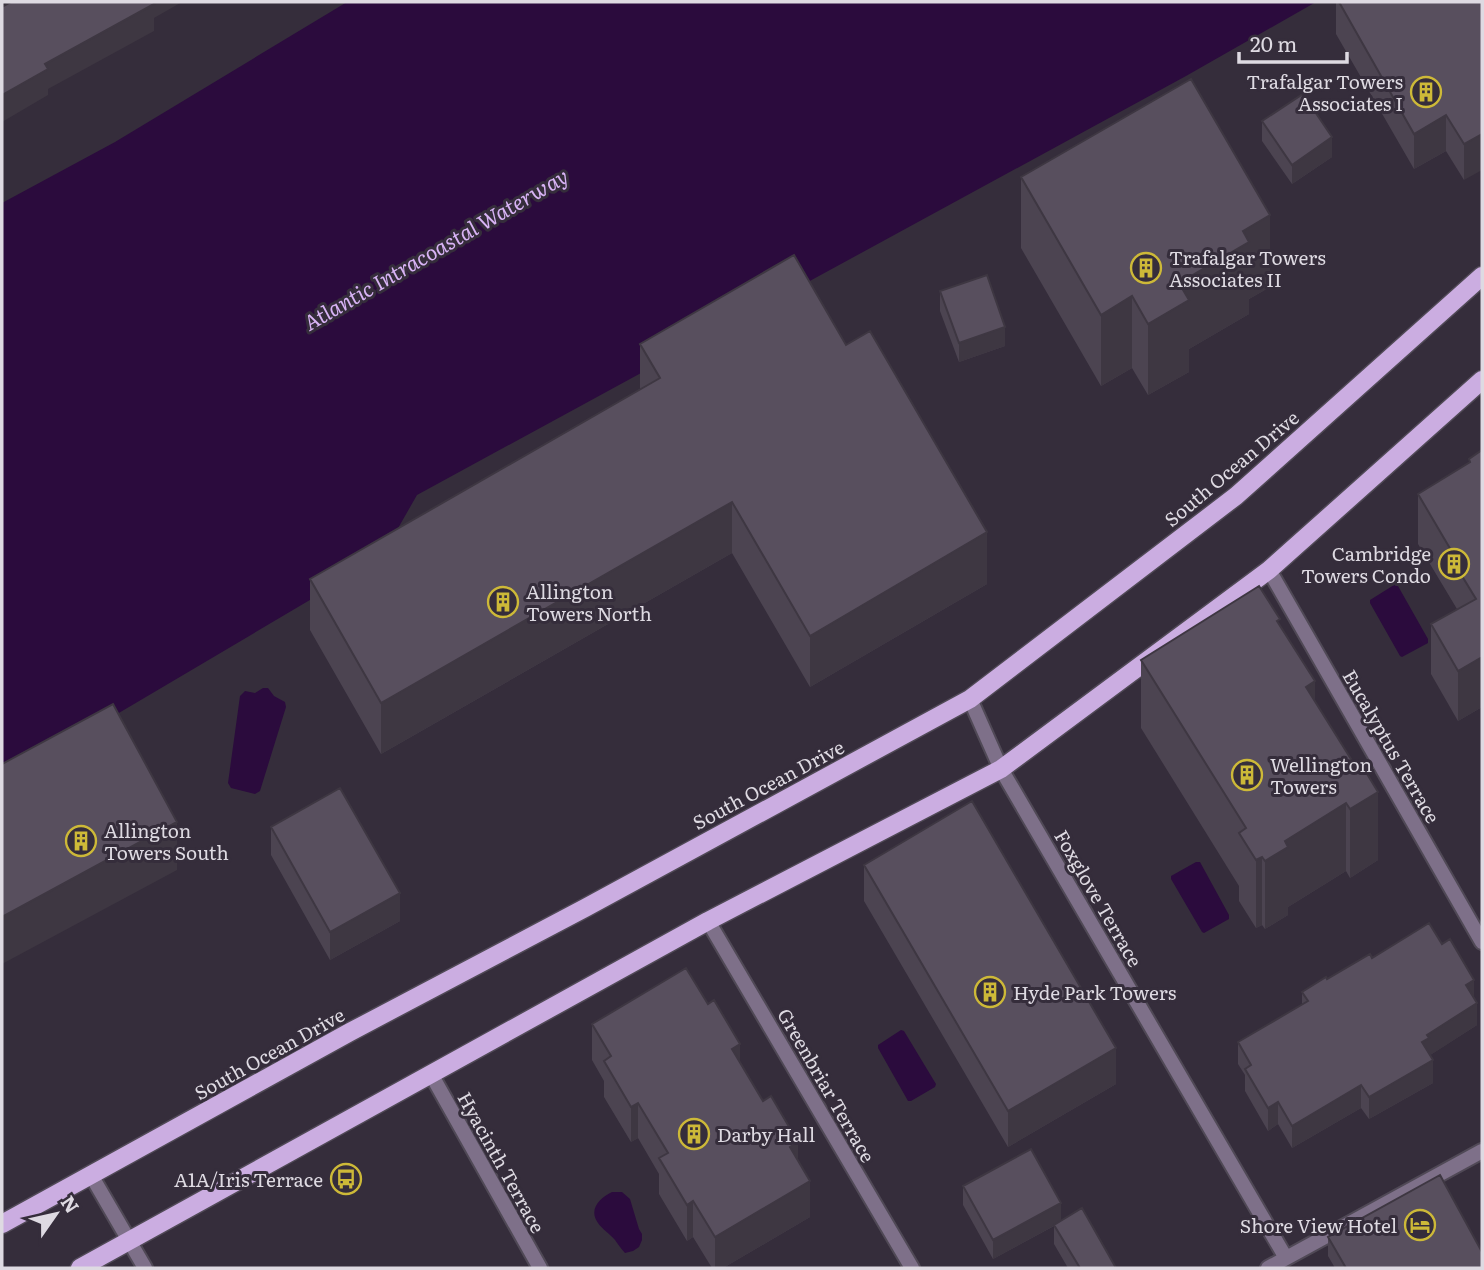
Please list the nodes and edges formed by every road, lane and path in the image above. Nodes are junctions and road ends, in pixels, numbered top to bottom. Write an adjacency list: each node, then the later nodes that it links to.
1 (1482, 275): 4 (main road, South Ocean Drive)
2 (1482, 380): 3 (main road)
3 (1269, 570): 5 (main road); 7 (street, Eucalyptus Terrace)
4 (970, 699): 5 (street, Foxglove Terrace); 10 (main road, South Ocean Drive)
5 (1001, 769): 6 (main road); 13 (street, Foxglove Terrace)
6 (708, 921): 8 (main road); 17 (street, Greenbriar Terrace)
7 (1482, 942)
8 (431, 1074): 12 (main road); 16 (street, Hyacinth Terrace)
9 (1482, 1151): 13 (street)
10 (91, 1175): 11 (main road, South Ocean Drive); 12 (street)
11 (2, 1224)
12 (129, 1241): 14 (main road); 15 (street)
13 (1286, 1258): 18 (street)
14 (80, 1268)
15 (145, 1268)
16 (540, 1268)
17 (912, 1268)
18 (1268, 1268)

